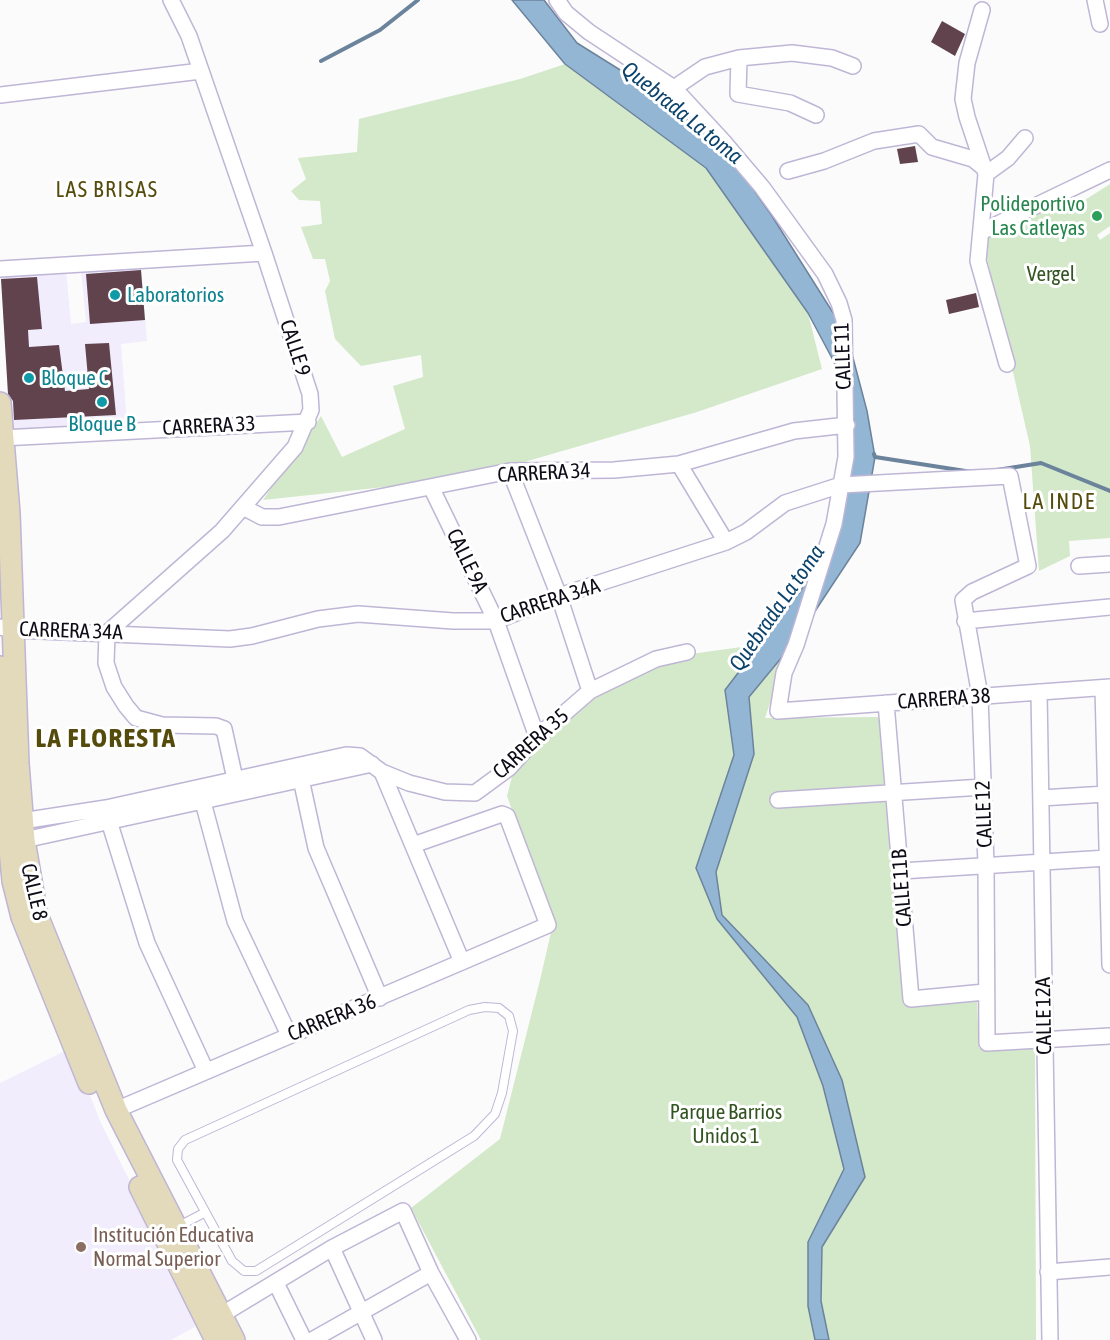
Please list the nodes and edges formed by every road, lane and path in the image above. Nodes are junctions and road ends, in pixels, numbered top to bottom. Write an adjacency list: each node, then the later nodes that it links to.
1 (171, 0): 8 (street, CALLE 9)
2 (557, 0): 9 (street, CALLE 11)
3 (1095, 0): 5 (street)
4 (982, 10): 15 (street)
5 (1100, 24)
6 (740, 58): 7 (street); 9 (street); 11 (street)
7 (853, 66)
8 (201, 71): 10 (street); 17 (street, CALLE 9)
9 (674, 88): 22 (street, CALLE 11)
10 (0, 95)
11 (816, 115)
12 (1025, 138): 15 (street)
13 (1110, 170): 16 (street)
14 (788, 171): 15 (street)
15 (985, 171): 16 (street)
16 (981, 232): 19 (street)
17 (264, 253): 18 (street); 21 (street, CALLE 9)
18 (0, 269)
19 (1007, 364)
20 (0, 403): 23 (main road, CALLE 8)
21 (308, 422): 23 (street, CARRERA 33); 28 (street, CALLE 9)
22 (847, 425): 24 (street, CARRERA 34); 26 (street, CALLE 11)
23 (2, 438): 37 (main road, CALLE 8)
24 (680, 464): 25 (street, CARRERA 34); 29 (street)
25 (510, 471): 27 (street, CARRERA 34); 33 (street)
26 (843, 484): 29 (street, CARRERA 34A); 32 (street, CARRERA 34A); 46 (street, CALLE 11)
27 (431, 487): 28 (street, CARRERA 34); 35 (street, CALLE 9A)
28 (243, 507): 38 (street, CALLE 9)
29 (726, 542): 33 (street, CARRERA 34A)
30 (1110, 564): 31 (street)
31 (1079, 566)
32 (972, 592): 36 (street, CALLE 12)
33 (559, 596): 35 (street, CARRERA 34A); 42 (street)
34 (1110, 607): 36 (street)
35 (496, 621): 38 (street, CARRERA 34A); 47 (street, CALLE 9A)
36 (966, 621): 44 (street, CALLE 12)
37 (7, 628): 38 (street, CARRERA 34A); 59 (main road, CALLE 8)
38 (107, 633): 51 (street)
39 (687, 652): 42 (street, CARRERA 35)
40 (0, 667): 49 (main road, CALLE 8)
41 (1106, 688): 43 (street, CARRERA 38); 55 (street)
42 (590, 691): 47 (street, CARRERA 35)
43 (1039, 692): 44 (street, CARRERA 38); 56 (street, CALLE 12A)
44 (980, 696): 45 (street, CARRERA 38); 52 (street, CALLE 12)
45 (886, 703): 46 (street, CARRERA 38); 53 (street, CALLE 11B)
46 (778, 711)
47 (537, 737): 48 (street, CARRERA 35)
48 (377, 768): 50 (street, CARRERA 35); 51 (street, CARRERA 35); 60 (street)
49 (2, 777): 75 (main road, CALLE 8)
50 (301, 779): 51 (street, CARRERA 35); 68 (street)
51 (236, 787): 54 (street, CARRERA 35)
52 (982, 787): 53 (street); 63 (street, CALLE 12)
53 (894, 791): 57 (street); 64 (street, CALLE 11B)
54 (201, 794): 58 (street, CARRERA 35); 59 (street, CARRERA 35); 69 (street)
55 (1106, 794): 56 (street); 61 (street)
56 (1041, 798): 62 (street, CALLE 12A)
57 (778, 800)
58 (109, 821): 59 (street, CARRERA 35); 72 (street)
59 (23, 830): 73 (main road, CALLE 8)
60 (413, 845): 65 (street); 65 (street, CARRERA 36)
61 (1107, 858): 62 (street); 66 (street)
62 (1042, 862): 63 (street); 71 (street, CALLE 12A)
63 (986, 866): 64 (street); 67 (street, CALLE 12)
64 (901, 871): 67 (street, CALLE 11B)
65 (462, 962): 68 (street, CARRERA 36)
66 (1110, 965)
67 (985, 992): 71 (street, CALLE 12)
68 (380, 998): 69 (street, CARRERA 36)
69 (289, 1035): 72 (street, CARRERA 36)
70 (1110, 1036): 71 (street)
71 (1045, 1040): 78 (street, CALLE 12A)
72 (206, 1071): 73 (street, CARRERA 36)
73 (116, 1110): 75 (main road, CALLE 8)
74 (204, 1213): 74 (lane); 75 (lane)
75 (170, 1231): 82 (main road, CALLE 8)
76 (332, 1248): 79 (street); 80 (street); 81 (street)
77 (1110, 1267): 78 (street)
78 (1048, 1272): 87 (street, CALLE 12A)
79 (431, 1273): 81 (street); 83 (street)
80 (276, 1283): 82 (street); 84 (street)
81 (360, 1312): 85 (street); 86 (street)
82 (216, 1332)
83 (461, 1337)
84 (303, 1340)
85 (312, 1340)
86 (374, 1340)
87 (1050, 1340)

